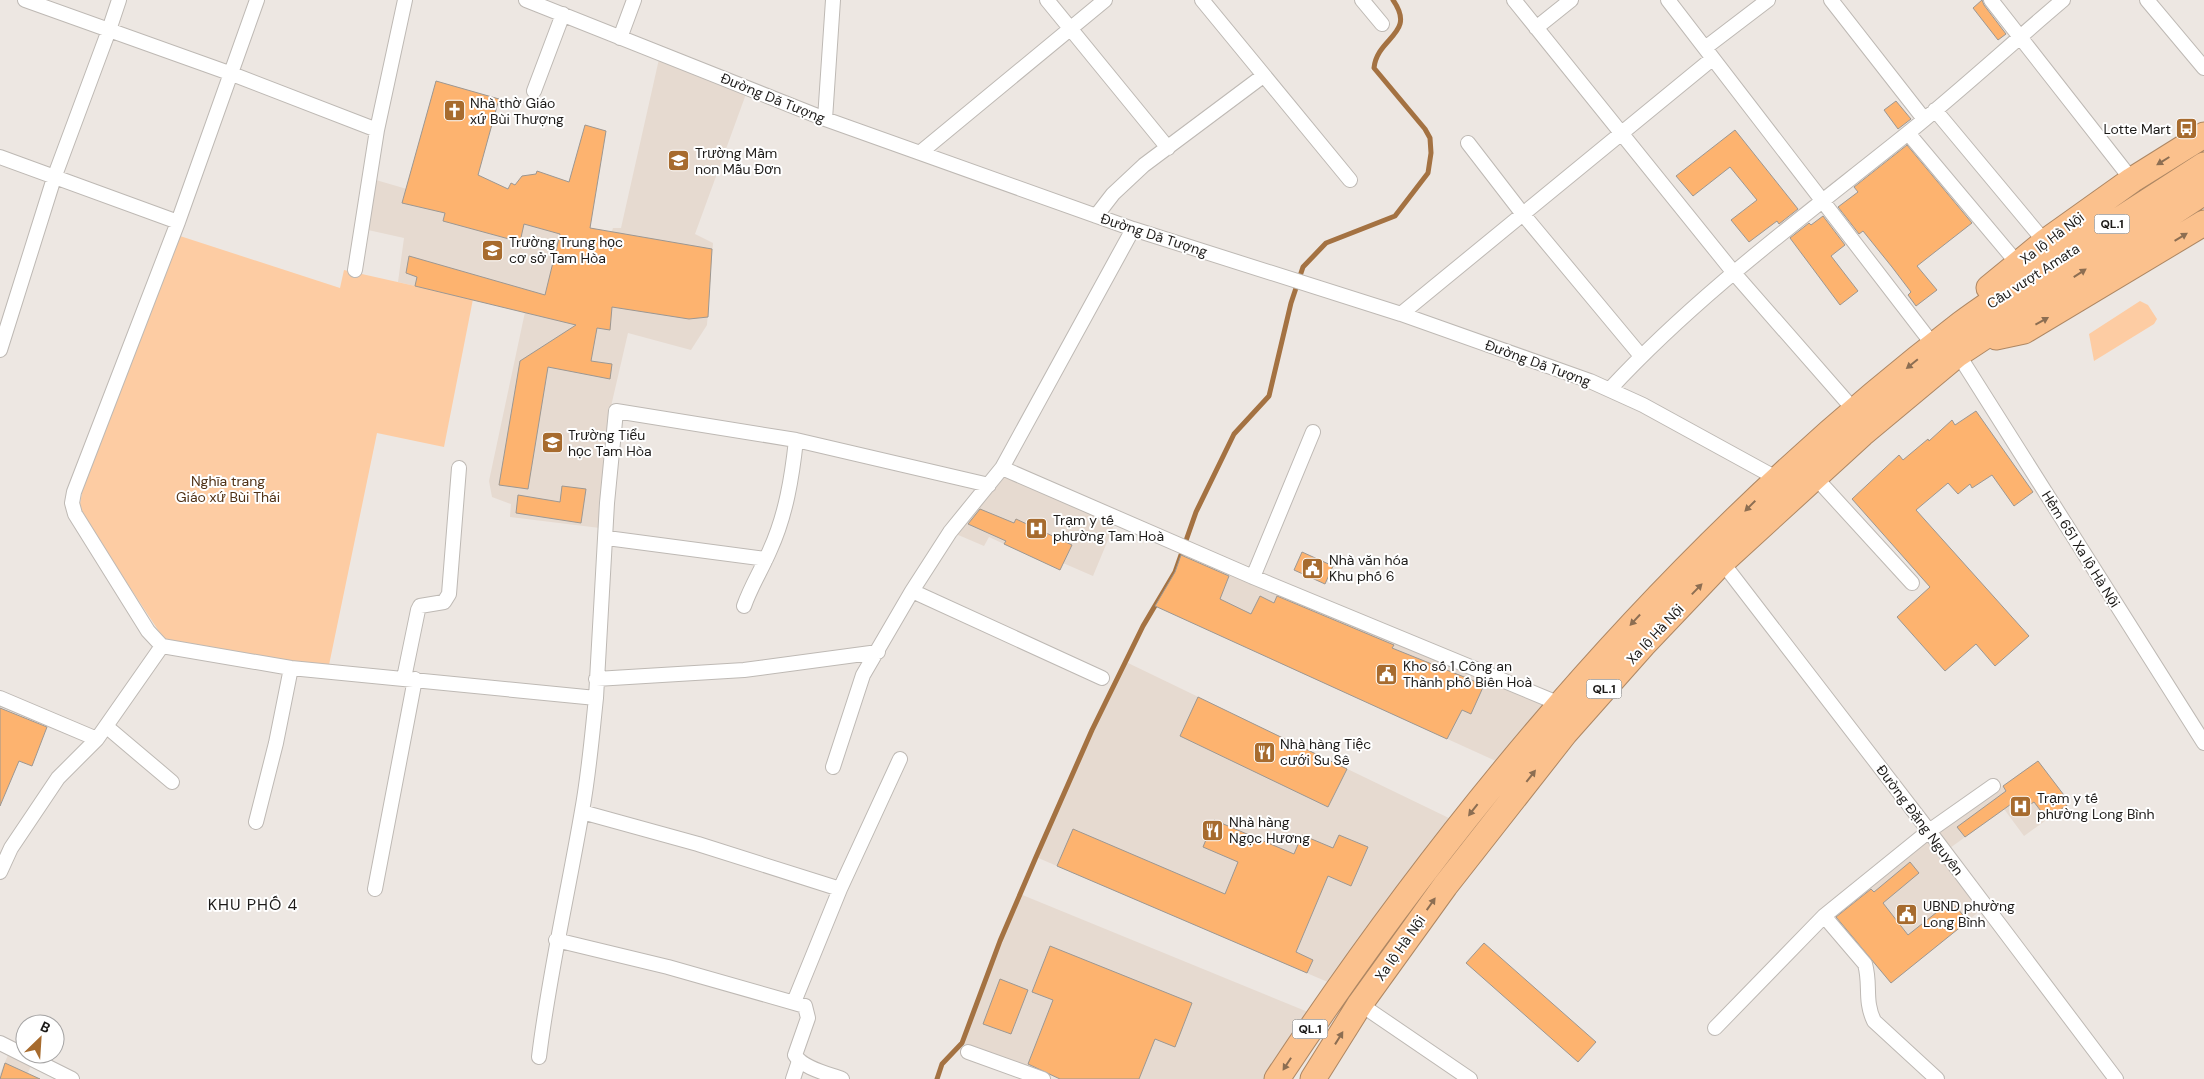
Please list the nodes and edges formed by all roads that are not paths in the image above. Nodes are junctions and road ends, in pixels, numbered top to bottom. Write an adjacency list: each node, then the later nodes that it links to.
1 (25, 0): 24 (street)
2 (119, 0): 24 (street)
3 (257, 0): 29 (street)
4 (405, 0): 35 (street)
5 (526, 0): 20 (street, Đường Dã Tượng)
6 (634, 0): 26 (street)
7 (833, 0): 33 (street)
8 (1047, 0): 23 (street)
9 (1105, 0): 23 (street)
10 (1202, 0): 30 (street)
11 (1362, 0): 21 (street)
12 (1514, 0): 22 (street)
13 (1571, 0): 22 (street)
14 (1668, 0): 27 (street)
15 (1768, 0): 27 (street)
16 (1830, 0): 34 (street)
17 (1991, 0): 25 (street)
18 (2063, 0): 25 (street)
19 (2147, 0): 28 (street)
20 (563, 14): 26 (street, Đường Dã Tượng); 31 (street)
21 (1382, 24)
22 (1536, 28): 37 (street)
23 (1071, 29): 40 (street); 41 (street)
24 (110, 30): 29 (street); 44 (street)
25 (2020, 36): 32 (street); 46 (street)
26 (620, 38): 33 (street, Đường Dã Tượng)
27 (1709, 53): 37 (street); 48 (street)
28 (2204, 68)
29 (232, 74): 35 (street); 51 (street)
30 (1263, 76): 40 (street); 45 (street)
31 (534, 91)
32 (1935, 110): 34 (street); 54 (street)
33 (825, 119): 41 (street, Đường Dã Tượng)
34 (1924, 119): 36 (street)
35 (377, 130): 55 (street)
36 (1908, 133): 48 (street); 57 (street)
37 (1620, 134): 49 (street); 56 (street)
38 (2204, 135): 46 (highway, Xa lộ Hà Nội, one-way to 46)
39 (1468, 143): 49 (street)
40 (1168, 148): 50 (street)
41 (921, 152): 50 (street, Đường Dã Tượng)
42 (0, 157): 44 (street)
43 (2204, 165): 57 (highway, Cầu vượt Amata / QL.1)
44 (54, 178): 51 (street); 61 (street)
45 (1350, 180)
46 (2132, 180): 54 (highway, Xa lộ Hà Nội)
47 (2204, 192): 59 (highway, Cầu vượt Amata / QL.1, one-way to 47)
48 (1823, 199): 56 (street); 60 (street)
49 (1522, 213): 58 (street); 63 (street)
50 (1096, 216): 53 (street, Đường Dã Tượng)
51 (178, 222): 80 (street)
52 (2204, 223): 59 (highway, one-way to 52)
53 (1133, 229): 58 (street, Đường Dã Tượng); 69 (street)
54 (2045, 242): 57 (highway, Xa lộ Hà Nội)
55 (355, 270)
56 (1734, 273): 63 (street); 65 (street)
57 (2019, 274): 59 (highway, Cầu vượt Amata / QL.1)
58 (1401, 314): 64 (street, Đường Dã Tượng)
59 (1971, 332): 60 (highway); 62 (highway, Xa lộ Hà Nội)
60 (1934, 346): 65 (highway, one-way to 65)
61 (0, 350)
62 (1958, 354): 70 (highway, Xa lộ Hà Nội / QL.1); 91 (street, Hẻm 651 Xa lộ Hà Nội)
63 (1641, 356): 64 (street)
64 (1610, 389): 71 (street, Đường Dã Tượng)
65 (1854, 410): 71 (highway)
66 (1313, 432): 76 (street)
67 (796, 440): 72 (street); 73 (street); 74 (street)
68 (459, 468): 84 (street)
69 (1002, 468): 72 (street); 76 (street)
70 (1815, 477): 75 (highway, Xa lộ Hà Nội / QL.1); 77 (street)
71 (1778, 479): 88 (highway, one-way to 88)
72 (989, 485): 78 (street)
73 (607, 538): 74 (street); 85 (street)
74 (766, 559): 79 (street)
75 (1722, 562): 98 (street, Đường Đặng Nguyên); 105 (highway, Xa lộ Hà Nội / QL.1, one-way to 75)
76 (1253, 577): 88 (street)
77 (1912, 583)
78 (912, 591): 81 (street); 83 (street)
79 (744, 606)
80 (162, 646): 82 (street); 89 (street)
81 (878, 652): 85 (street); 93 (street)
82 (291, 668): 84 (street); 97 (street)
83 (1102, 678)
84 (410, 679): 87 (street); 100 (street)
85 (596, 679): 87 (street)
86 (0, 698): 90 (street)
87 (596, 698): 96 (street)
88 (1560, 704): 115 (highway, QL.1, one-way to 115)
89 (106, 726): 90 (street); 94 (street)
90 (97, 738): 99 (street)
91 (2204, 744)
92 (900, 759): 101 (street)
93 (833, 767)
94 (172, 782)
95 (1994, 786): 98 (street)
96 (582, 812): 101 (street); 103 (street)
97 (256, 822)
98 (1929, 832): 102 (street); 119 (street, Đường Đặng Nguyên)
99 (0, 872)
100 (375, 889)
101 (840, 889): 104 (street)
102 (1824, 916): 106 (street); 118 (street)
103 (556, 940): 104 (street); 109 (street)
104 (794, 1002): 110 (street)
105 (1360, 1004): 116 (highway, Xa lộ Hà Nội / QL.1, one-way to 105); 117 (street)
106 (1715, 1028)
107 (0, 1043): 111 (street)
108 (968, 1052): 114 (street)
109 (539, 1057)
110 (799, 1061): 112 (street); 113 (street)
111 (72, 1079)
112 (793, 1079)
113 (842, 1079)
114 (1043, 1079)
115 (1277, 1079)
116 (1313, 1079)
117 (1470, 1079)
118 (1937, 1079)
119 (2116, 1079)

